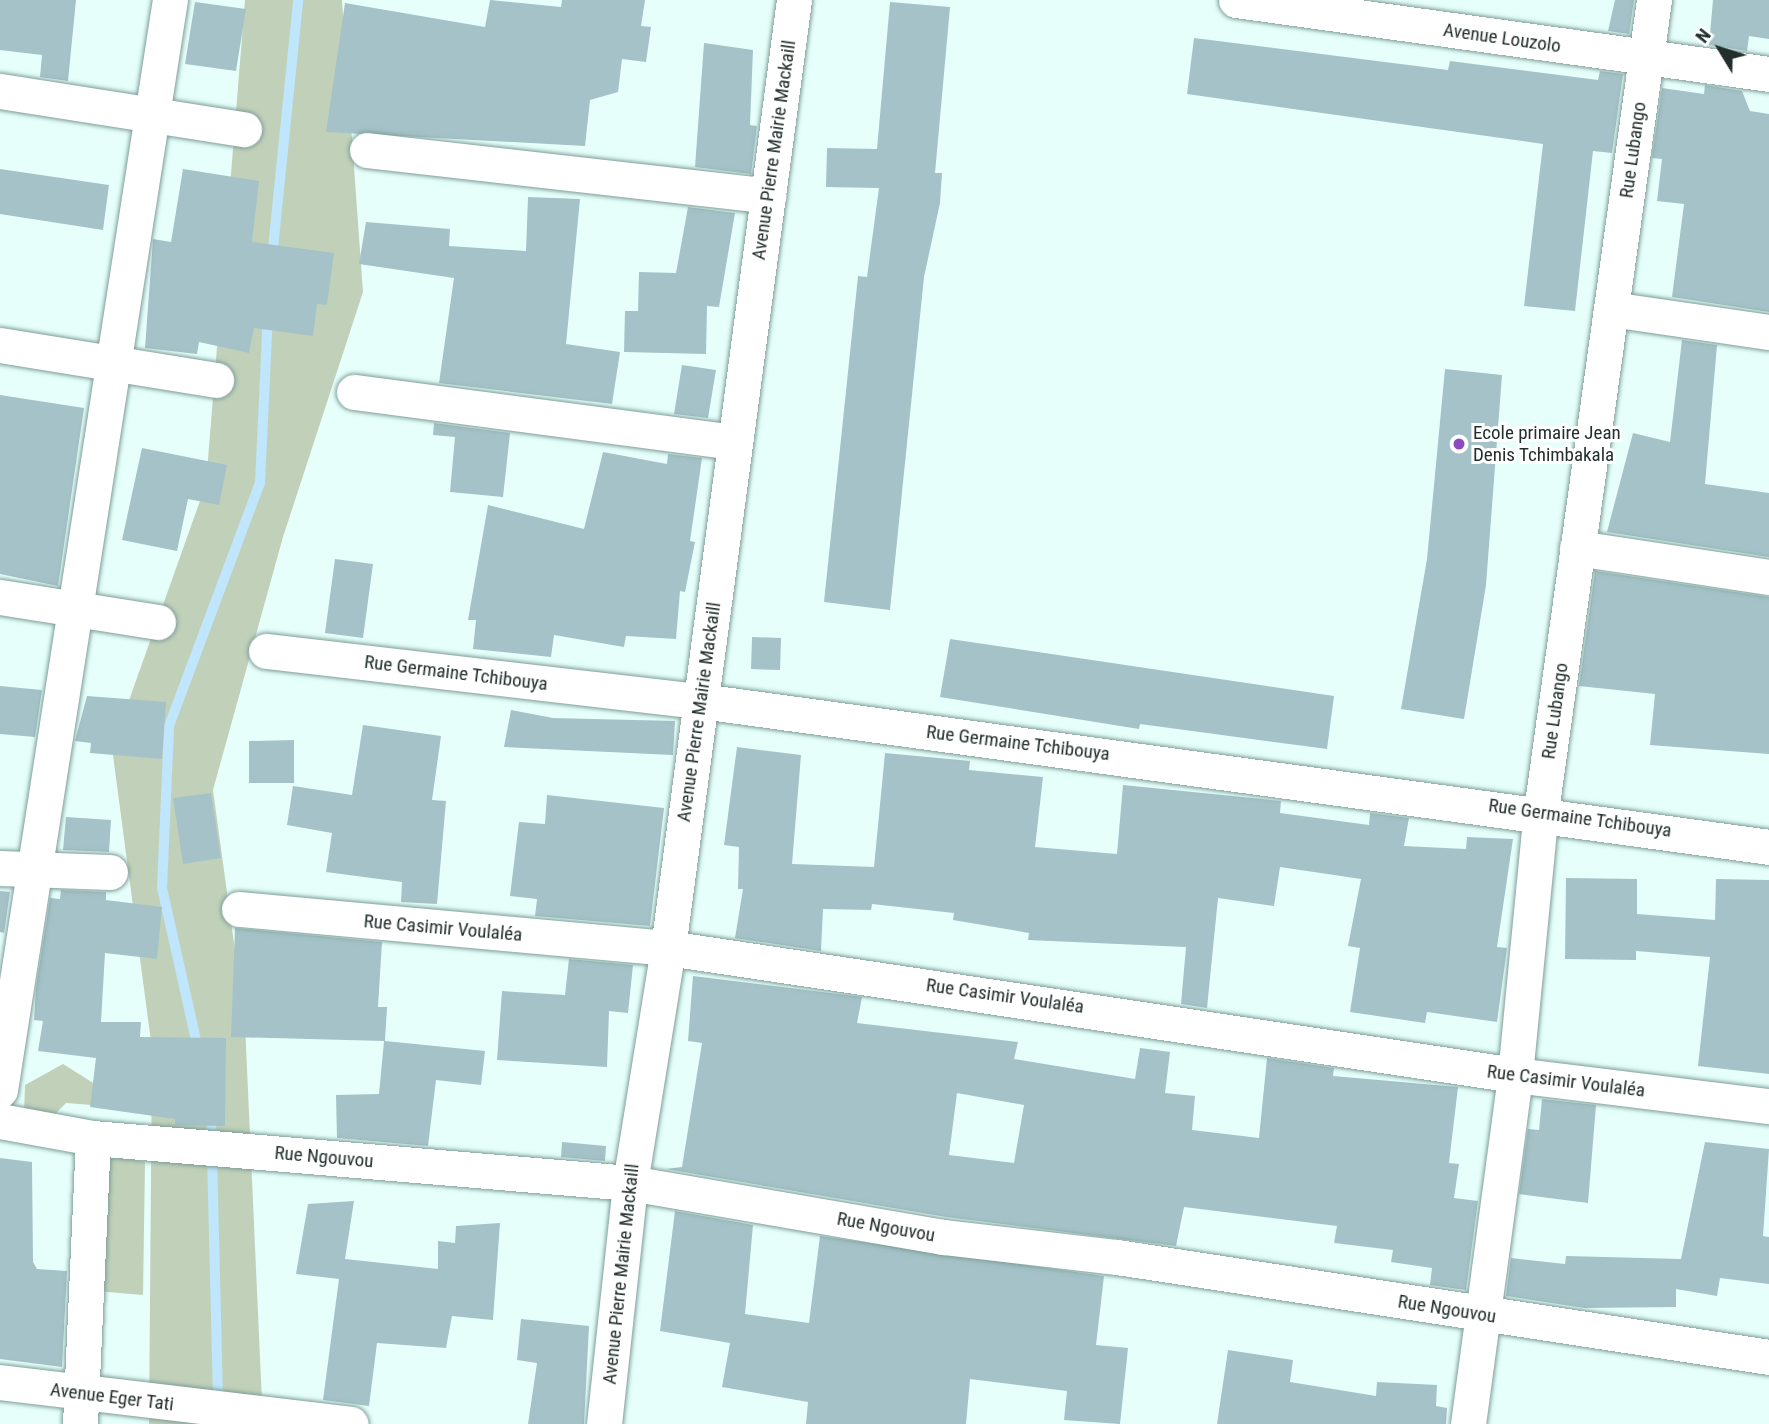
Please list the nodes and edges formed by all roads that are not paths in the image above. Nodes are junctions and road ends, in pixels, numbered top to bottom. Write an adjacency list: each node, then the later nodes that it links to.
1 (170, 0): 8 (street)
2 (794, 0): 11 (street, Avenue Pierre Mairie Mackaill)
3 (1236, 0): 5 (street, Avenue Louzolo)
4 (1654, 0): 5 (street, Rue Lubango)
5 (1646, 58): 6 (street, Avenue Louzolo); 12 (street, Rue Lubango)
6 (1769, 74)
7 (0, 91): 8 (street)
8 (152, 113): 9 (street); 15 (street)
9 (244, 129)
10 (367, 150): 11 (street)
11 (768, 195): 18 (street, Avenue Pierre Mairie Mackaill)
12 (1611, 309): 13 (street); 19 (street, Rue Lubango)
13 (1769, 332)
14 (0, 345): 15 (street)
15 (114, 363): 16 (street); 22 (street)
16 (216, 380)
17 (354, 392): 18 (street)
18 (735, 442): 25 (street, Avenue Pierre Mairie Mackaill)
19 (1577, 548): 20 (street); 26 (street, Rue Lubango)
20 (1769, 577)
21 (0, 597): 22 (street)
22 (76, 608): 23 (street); 28 (street)
23 (159, 622)
24 (266, 651): 25 (street, Rue Germaine Tchibouya)
25 (701, 701): 26 (street, Rue Germaine Tchibouya); 31 (street, Avenue Pierre Mairie Mackaill)
26 (1541, 811): 27 (street, Rue Germaine Tchibouya); 32 (street, Rue Lubango)
27 (1769, 847)
28 (17, 870): 29 (street); 33 (street)
29 (110, 872)
30 (239, 909): 31 (street, Rue Casimir Voulaléa)
31 (668, 948): 32 (street, Rue Casimir Voulaléa); 37 (street, Avenue Pierre Mairie Mackaill)
32 (1516, 1075): 34 (street, Rue Casimir Voulaléa); 38 (street, Rue Lubango)
33 (0, 1090)
34 (1769, 1106)
35 (0, 1121): 36 (street, Rue Ngouvou)
36 (93, 1138): 37 (street, Rue Ngouvou); 41 (street)
37 (629, 1183): 38 (street, Rue Ngouvou); 43 (street, Avenue Pierre Mairie Mackaill)
38 (1482, 1314): 39 (street, Rue Ngouvou); 44 (street, Rue Lubango)
39 (1769, 1357)
40 (0, 1382): 41 (street, Avenue Eger Tati)
41 (82, 1409): 42 (street, Avenue Eger Tati)
42 (350, 1424)
43 (604, 1424)
44 (1468, 1424)

